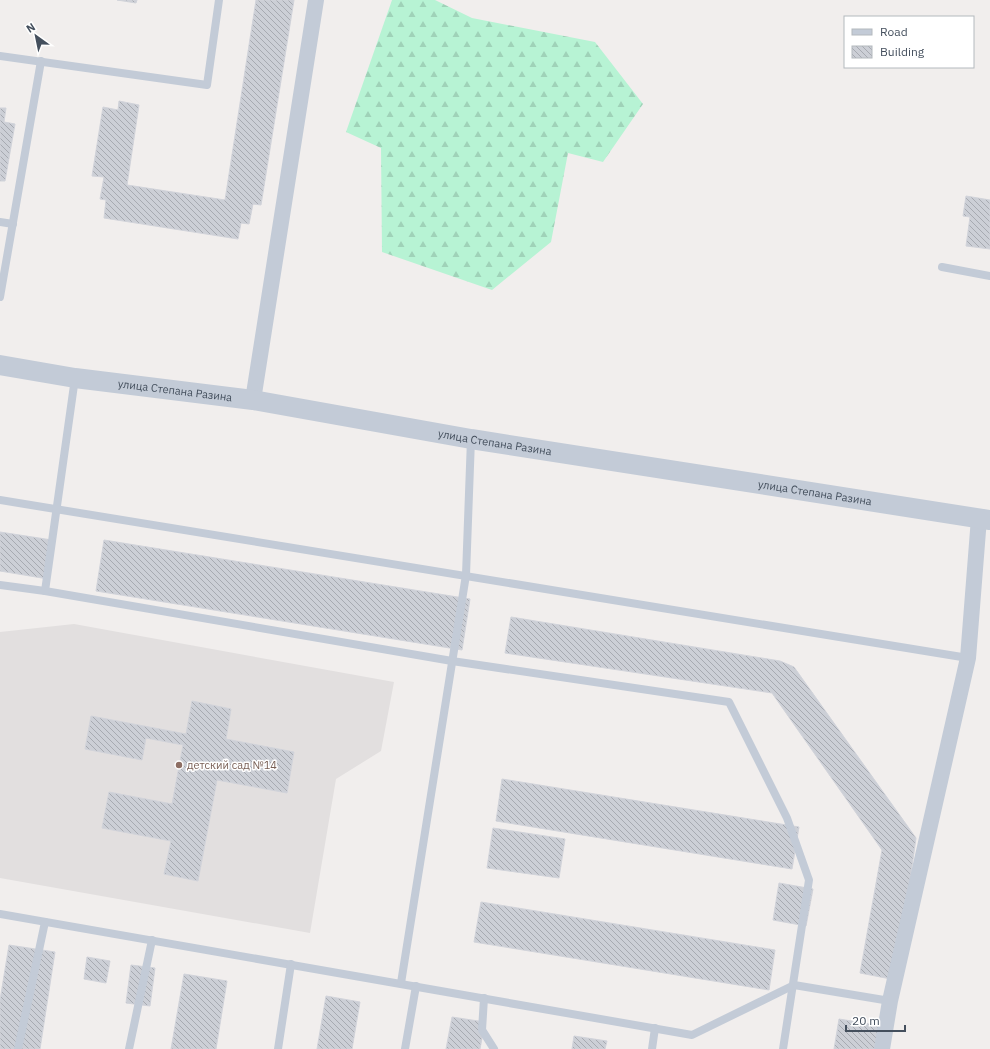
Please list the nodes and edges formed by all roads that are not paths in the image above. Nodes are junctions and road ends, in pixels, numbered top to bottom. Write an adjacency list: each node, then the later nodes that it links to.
1 (218, 0): 4 (lane)
2 (316, 0): 12 (street)
3 (0, 56): 4 (lane)
4 (41, 61): 6 (lane)
5 (0, 222): 6 (lane)
6 (13, 224): 9 (lane)
7 (942, 267): 8 (lane)
8 (990, 276)
9 (0, 297)
10 (0, 365): 11 (street, улица Степана Разина)
11 (75, 378): 12 (street, улица Степана Разина); 15 (lane)
12 (254, 400): 13 (street, улица Степана Разина)
13 (471, 439): 16 (street, улица Степана Разина); 17 (lane)
14 (0, 500): 15 (lane)
15 (57, 510): 17 (lane); 19 (lane)
16 (984, 519): 20 (street)
17 (466, 575): 20 (lane); 21 (lane)
18 (0, 585): 19 (lane)
19 (45, 592): 21 (lane)
20 (968, 658): 30 (street)
21 (452, 661): 26 (lane); 27 (lane)
22 (0, 914): 23 (lane)
23 (45, 922): 24 (lane); 32 (lane)
24 (152, 940): 25 (lane); 33 (lane)
25 (291, 964): 26 (lane); 34 (lane)
26 (401, 983): 28 (lane)
27 (794, 985): 30 (lane); 31 (lane); 38 (lane)
28 (416, 986): 29 (lane); 35 (lane)
29 (484, 998): 31 (lane); 36 (lane)
30 (890, 1001): 39 (street)
31 (655, 1028): 37 (lane)
32 (18, 1049)
33 (129, 1049)
34 (278, 1049)
35 (405, 1049)
36 (494, 1049)
37 (652, 1049)
38 (784, 1049)
39 (882, 1049)

